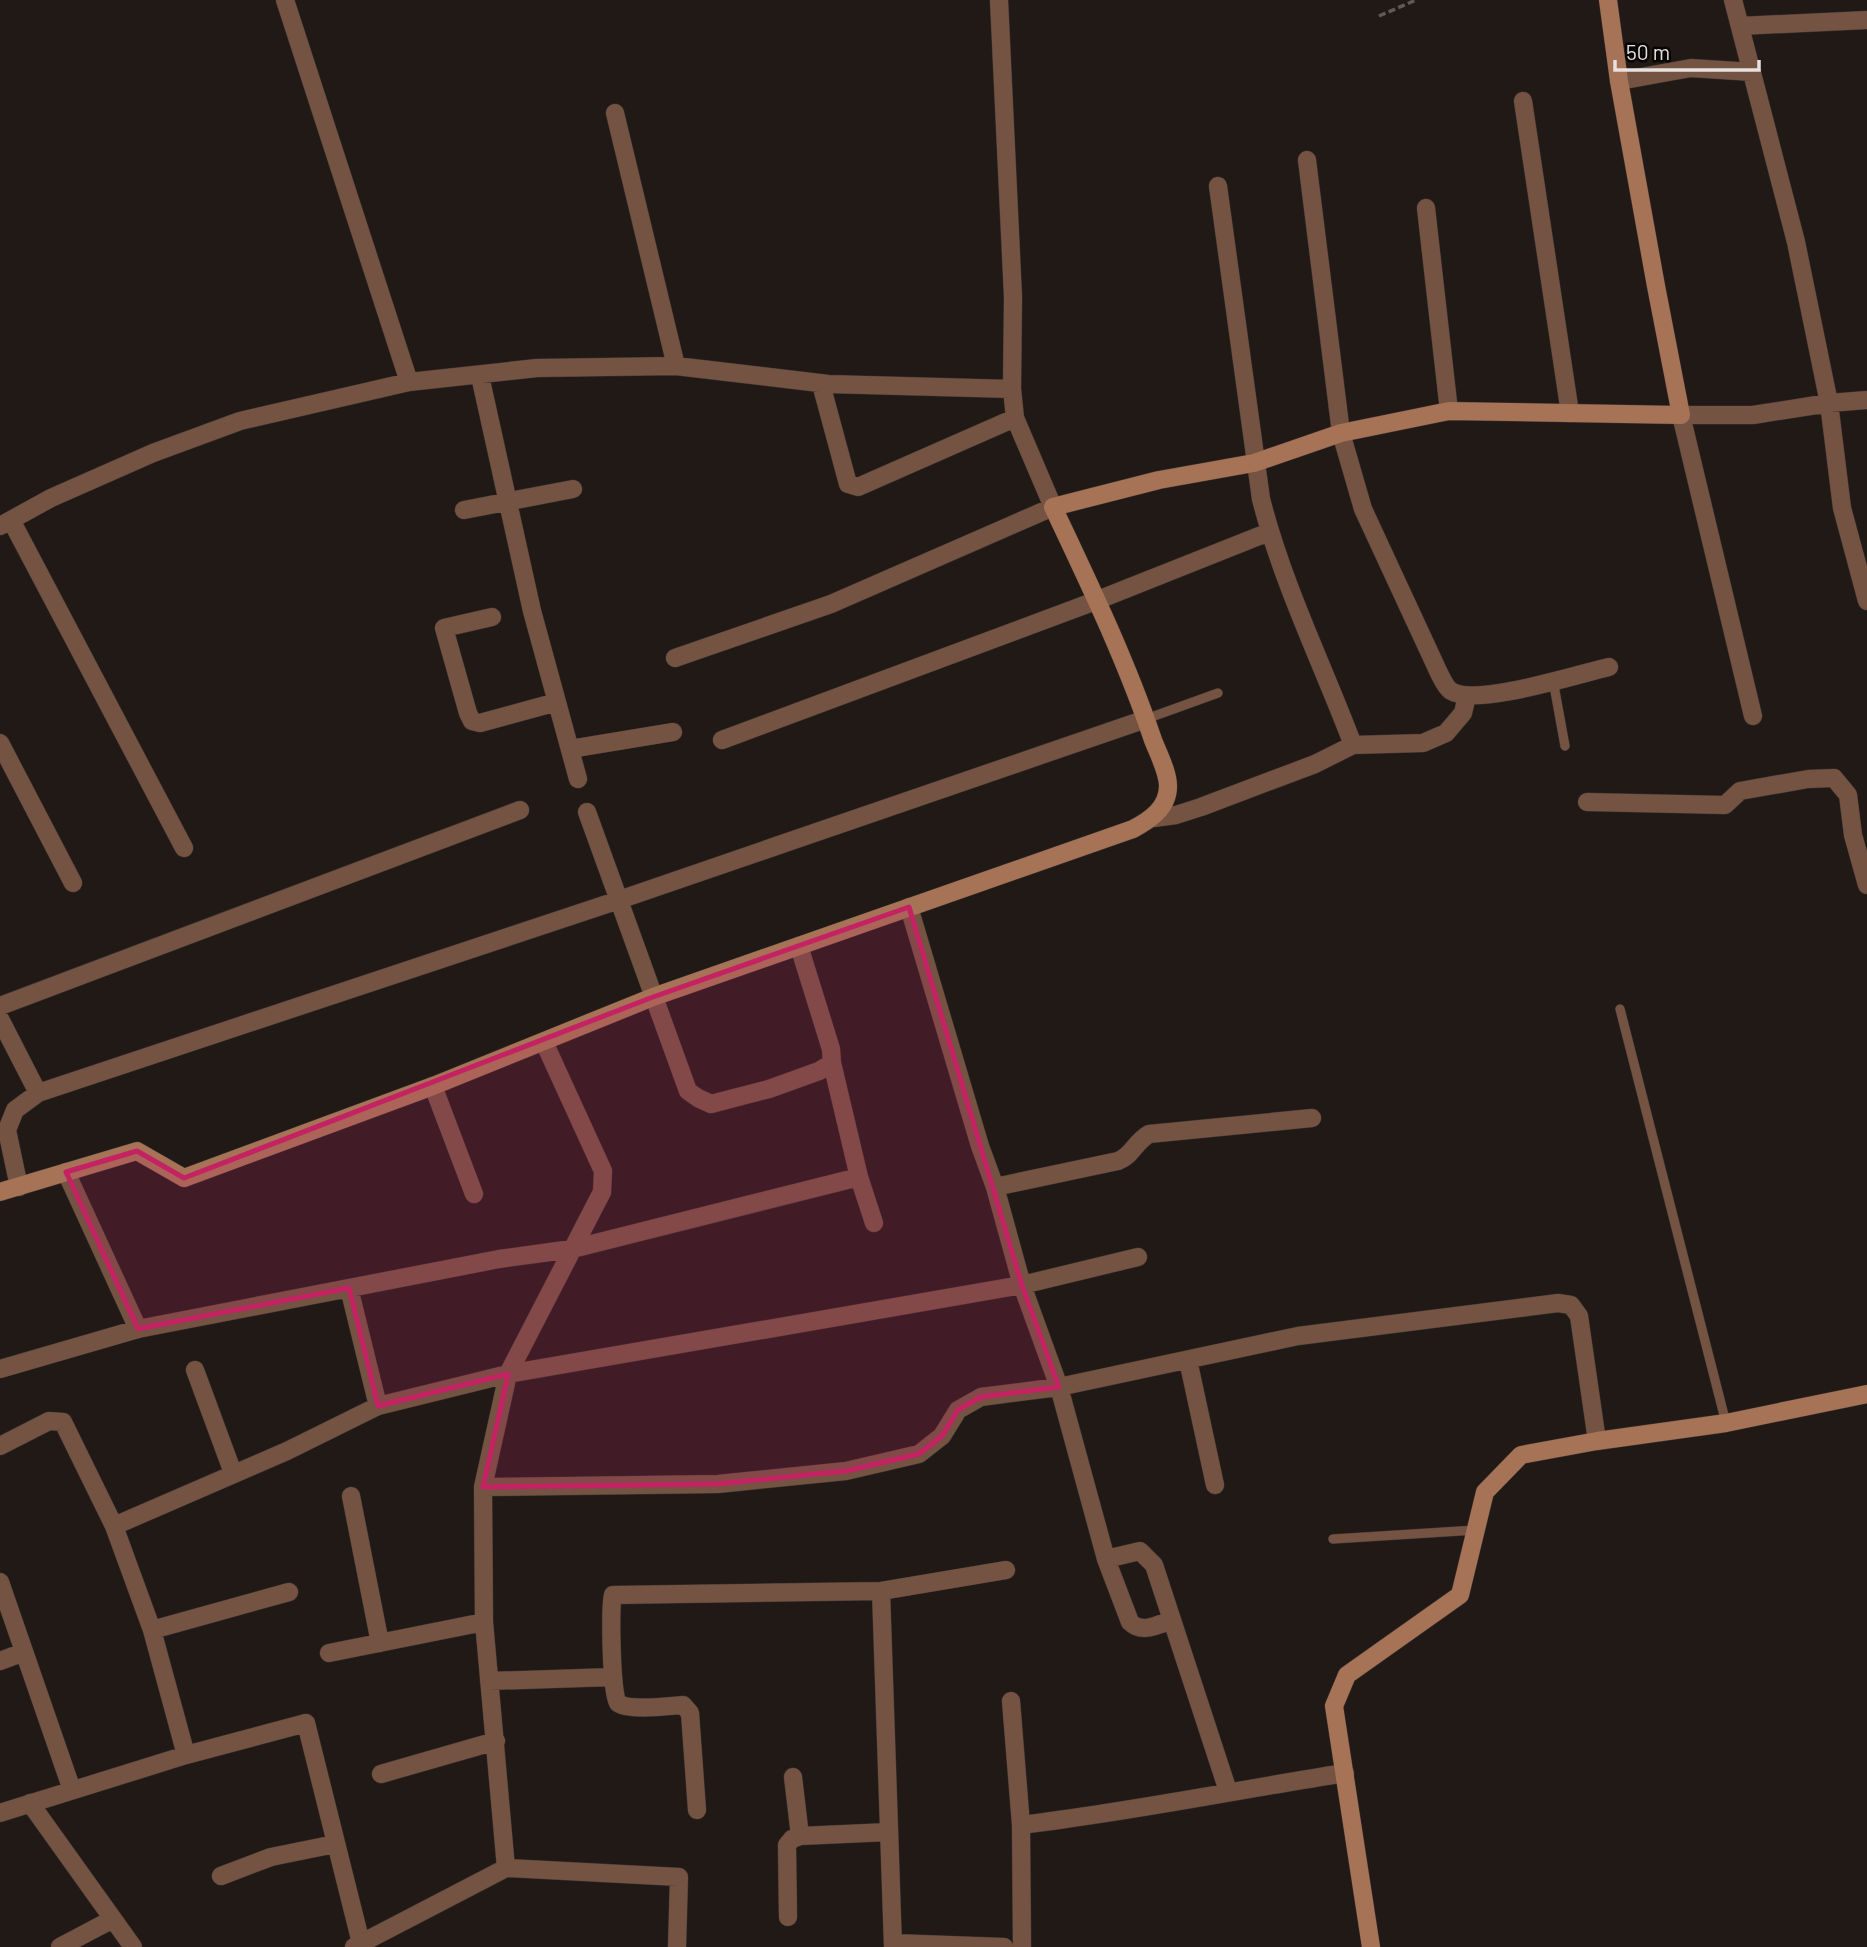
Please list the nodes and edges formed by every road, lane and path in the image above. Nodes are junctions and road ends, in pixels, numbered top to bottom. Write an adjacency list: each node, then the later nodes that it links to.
1 (285, 0): 18 (street)
2 (999, 0): 20 (street)
3 (1416, 0): 6 (path)
4 (1608, 0): 10 (street)
5 (1733, 0): 8 (street)
6 (1379, 16)
7 (1867, 20): 8 (street)
8 (1740, 26): 9 (street)
9 (1752, 72): 10 (street); 22 (street)
10 (1619, 81): 25 (street)
11 (1523, 101): 24 (street)
12 (615, 113): 16 (street)
13 (1307, 160): 27 (street)
14 (1219, 186): 28 (street)
15 (1426, 208): 23 (street)
16 (676, 366): 17 (street); 19 (street)
17 (480, 376): 18 (street); 30 (street)
18 (409, 382): 33 (street)
19 (821, 384): 20 (street); 26 (street)
20 (1012, 389): 26 (street)
21 (1867, 400): 22 (street)
22 (1829, 402): 25 (street); 36 (street)
23 (1449, 411): 24 (street); 27 (street)
24 (1570, 413): 25 (street)
25 (1682, 415): 44 (street)
26 (1015, 418): 31 (street)
27 (1340, 433): 28 (street); 42 (street)
28 (1254, 463): 31 (street); 34 (street)
29 (573, 489): 30 (street)
30 (508, 502): 32 (street); 43 (street)
31 (1053, 507): 35 (street); 38 (street)
32 (464, 510)
33 (6, 523): 57 (street)
34 (1269, 532): 35 (street); 49 (street)
35 (1098, 600): 45 (street); 47 (street)
36 (1867, 601)
37 (492, 617): 43 (street)
38 (676, 658)
39 (1609, 667): 40 (street)
40 (1553, 680): 42 (street); 50 (lane)
41 (1217, 693): 45 (lane)
42 (1467, 696): 49 (street)
43 (557, 702): 51 (street)
44 (1753, 716)
45 (1146, 719): 56 (street); 60 (street)
46 (673, 732): 51 (street)
47 (722, 740)
48 (0, 743): 58 (street)
49 (1353, 746): 56 (street)
50 (1565, 746)
51 (570, 749): 52 (street)
52 (578, 779)
53 (1587, 802): 59 (street)
54 (520, 810): 64 (street)
55 (587, 813): 60 (street)
56 (1154, 818): 61 (street)
57 (184, 848)
58 (73, 883)
59 (1867, 885)
60 (619, 900): 63 (street); 70 (street)
61 (909, 907): 62 (street); 75 (street)
62 (799, 946): 63 (street); 68 (street)
63 (653, 998): 67 (street); 68 (street)
64 (0, 1006)
65 (1620, 1009): 91 (lane)
66 (0, 1019): 70 (street)
67 (544, 1042): 69 (street); 79 (street)
68 (832, 1063): 73 (street)
69 (433, 1086): 72 (street); 77 (street)
70 (38, 1093): 74 (street)
71 (1312, 1118): 75 (street)
72 (66, 1172): 74 (street); 83 (street)
73 (859, 1177): 78 (street); 79 (street)
74 (19, 1187): 76 (street)
75 (995, 1187): 81 (street)
76 (0, 1192)
77 (474, 1194)
78 (873, 1223)
79 (572, 1249): 82 (street); 87 (street)
80 (1138, 1257): 81 (street)
81 (1022, 1284): 87 (street); 88 (street)
82 (349, 1287): 83 (street); 90 (street)
83 (138, 1329): 85 (street)
84 (1188, 1360): 88 (street); 92 (street); 95 (street)
85 (0, 1369)
86 (195, 1370): 94 (street)
87 (508, 1374): 90 (street); 96 (street)
88 (1059, 1387): 96 (street); 101 (street)
89 (1867, 1394): 91 (street)
90 (378, 1406): 94 (street)
91 (1726, 1423): 92 (street)
92 (1597, 1441): 99 (street)
93 (0, 1446): 98 (street)
94 (233, 1473): 98 (street)
95 (1215, 1485)
96 (483, 1487): 107 (street)
97 (351, 1496): 109 (street)
98 (114, 1526): 108 (street)
99 (1476, 1530): 100 (lane); 118 (street)
100 (1333, 1539)
101 (1106, 1559): 106 (street); 106 (street)
102 (1006, 1570): 104 (street)
103 (0, 1582): 110 (street)
104 (881, 1591): 113 (street); 127 (street)
105 (289, 1592): 108 (street)
106 (1172, 1620): 122 (street)
107 (484, 1622): 109 (street); 114 (street)
108 (152, 1630): 117 (street)
109 (380, 1643): 111 (street)
110 (24, 1652): 112 (street); 121 (street)
111 (329, 1653)
112 (0, 1661)
113 (613, 1677): 114 (street); 124 (street)
114 (489, 1681): 116 (street)
115 (1011, 1701): 126 (street)
116 (496, 1741): 119 (street); 130 (street)
117 (186, 1755): 121 (street); 129 (street)
118 (1345, 1773): 122 (street); 141 (street)
119 (381, 1774)
120 (793, 1777): 128 (street)
121 (72, 1790): 123 (street)
122 (1228, 1791): 126 (street)
123 (30, 1803): 125 (street); 133 (street)
124 (697, 1810)
125 (0, 1813)
126 (1021, 1825): 140 (street)
127 (889, 1832): 128 (street); 135 (street)
128 (800, 1836): 132 (street)
129 (335, 1843): 131 (street); 134 (street)
130 (506, 1868): 134 (street); 138 (street)
131 (221, 1876)
132 (788, 1917)
133 (113, 1919): 136 (street); 137 (street)
134 (357, 1945)
135 (893, 1945): 139 (street)
136 (60, 1947)
137 (133, 1947)
138 (677, 1947)
139 (1004, 1947)
140 (1022, 1947)
141 (1371, 1947)

